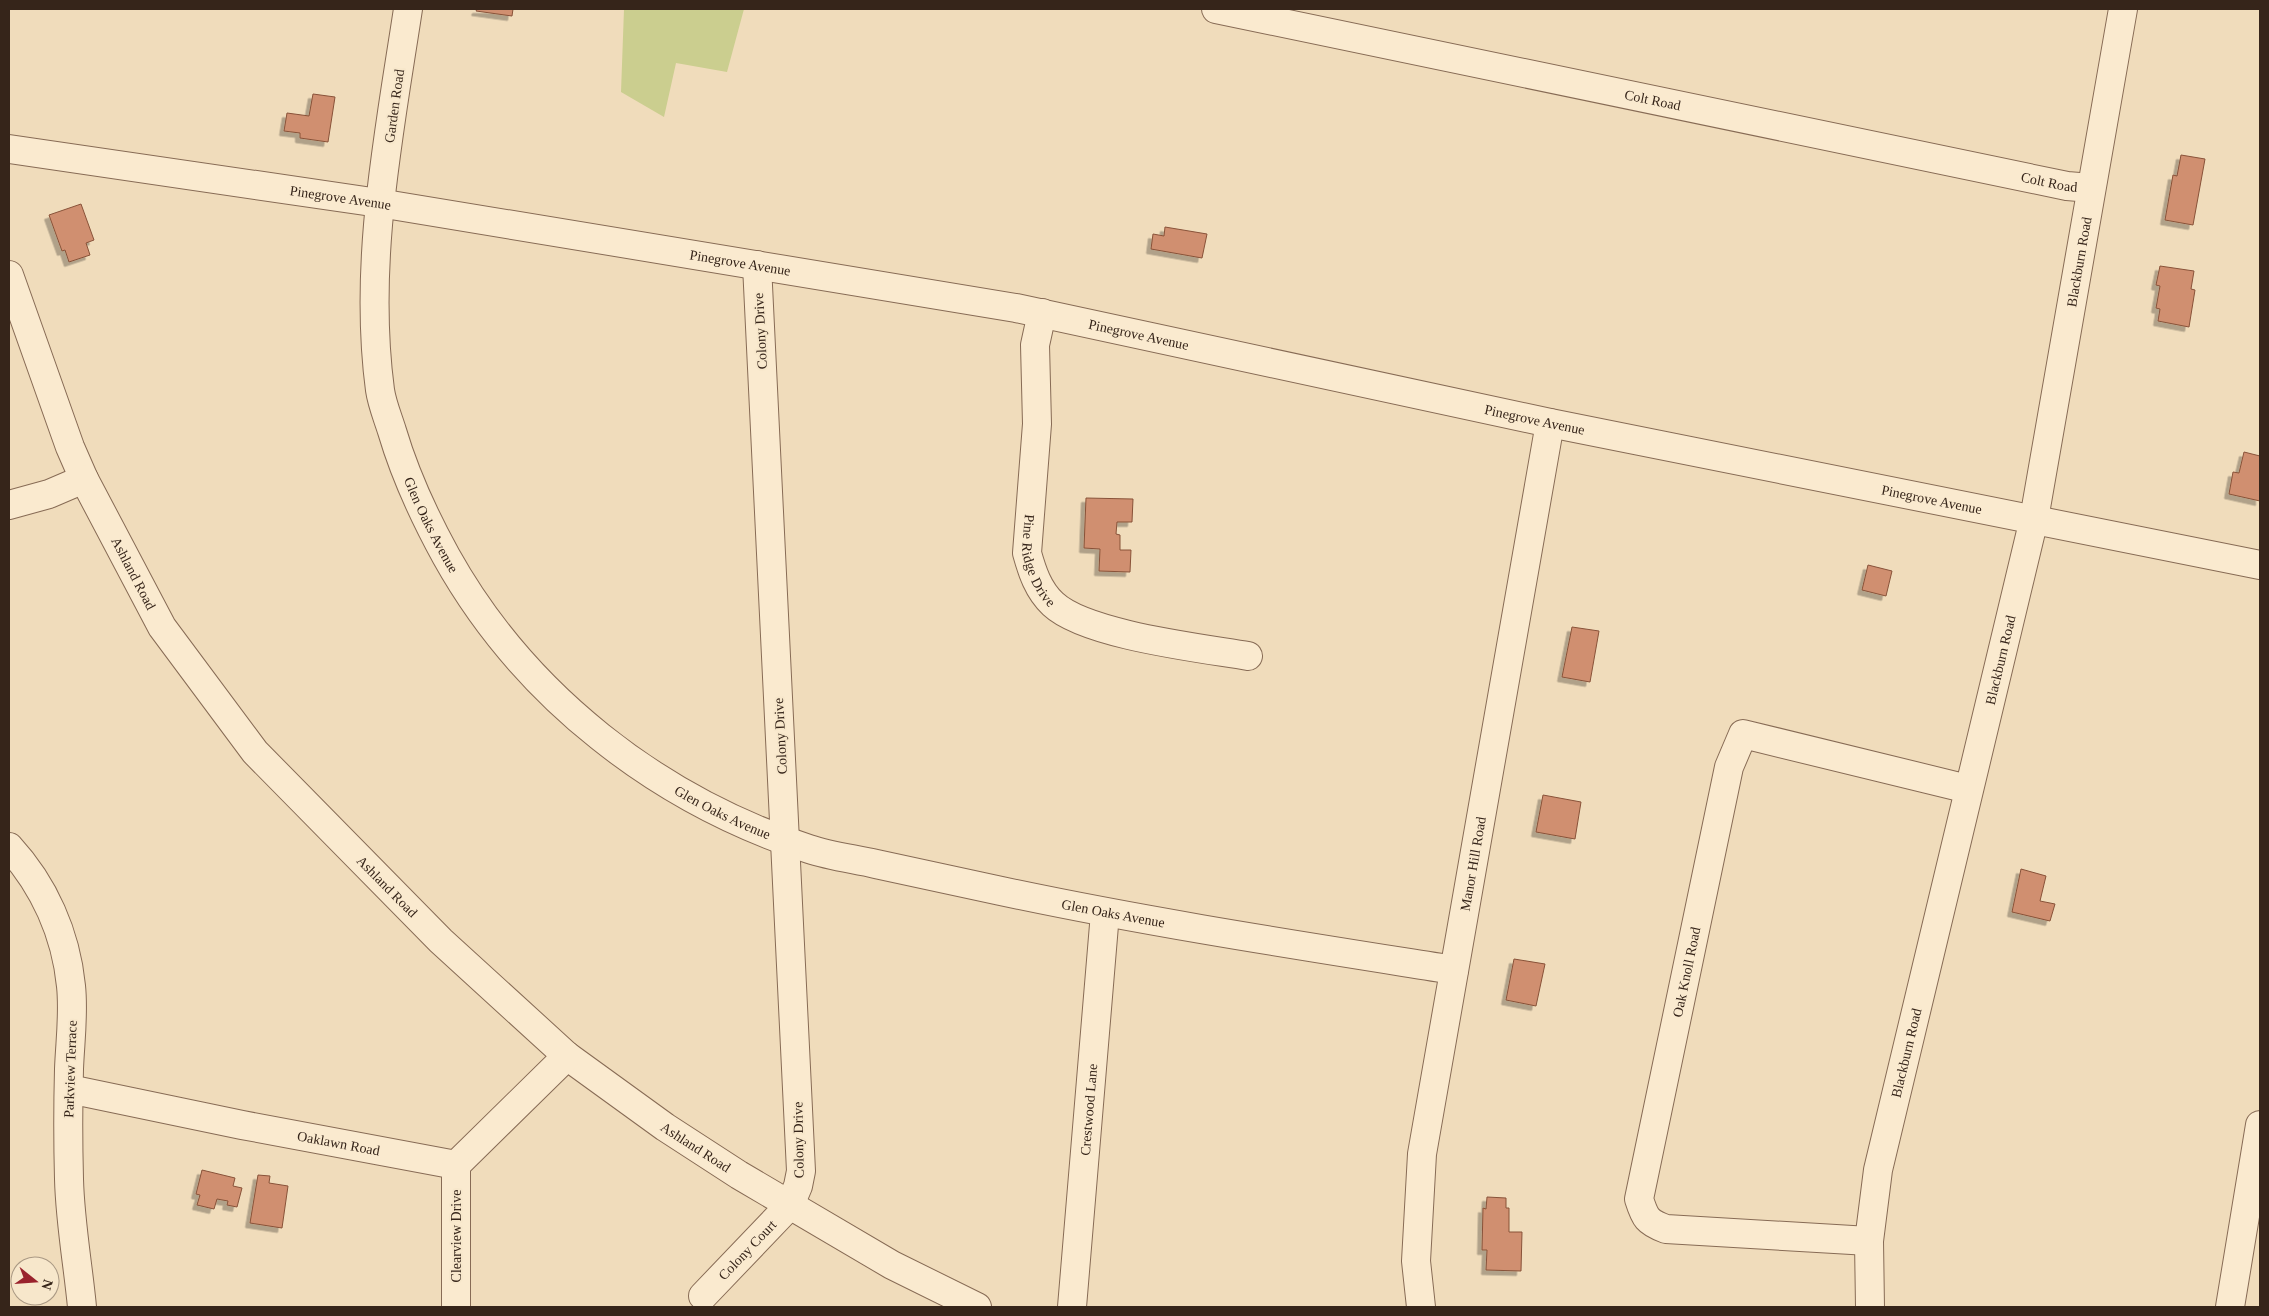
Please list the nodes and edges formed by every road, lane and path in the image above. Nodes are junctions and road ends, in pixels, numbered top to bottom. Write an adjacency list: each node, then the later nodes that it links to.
1 (408, 9): 6 (street, Garden Road)
2 (1216, 9): 5 (street, Colt Road)
3 (2123, 9): 5 (street, Blackburn Road)
4 (9, 149): 6 (street, Pinegrove Avenue)
5 (2091, 188): 13 (street, Blackburn Road)
6 (379, 203): 7 (street, Pinegrove Avenue); 17 (street, Glen Oaks Avenue)
7 (757, 265): 9 (street, Pinegrove Avenue); 17 (street, Colony Drive)
8 (9, 275): 11 (street, Ashland Road)
9 (1042, 314): 10 (street, Pinegrove Avenue); 15 (street, Pine Ridge Drive)
10 (1550, 423): 13 (street, Pinegrove Avenue); 20 (street, Manor Hill Road)
11 (84, 480): 12 (street); 21 (street, Ashland Road)
12 (9, 505)
13 (2034, 519): 14 (street, Pinegrove Avenue); 16 (street, Blackburn Road)
14 (2260, 564)
15 (1248, 656)
16 (1968, 789): 26 (street, Blackburn Road); 26 (street, Oak Knoll Road)
17 (785, 841): 19 (street, Glen Oaks Avenue); 25 (street, Colony Drive)
18 (9, 847): 22 (street, Parkview Terrace)
19 (1105, 913): 20 (street, Glen Oaks Avenue); 31 (street, Crestwood Lane)
20 (1454, 970): 32 (street, Manor Hill Road)
21 (567, 1056): 24 (street); 25 (street, Ashland Road)
22 (69, 1089): 24 (street, Oaklawn Road); 28 (street, Parkview Terrace)
23 (2260, 1125): 34 (street)
24 (456, 1164): 29 (street, Clearview Drive)
25 (790, 1205): 27 (street, Colony Court); 30 (street, Ashland Road)
26 (1869, 1241): 33 (street, Blackburn Road)
27 (703, 1296)
28 (82, 1307)
29 (456, 1307)
30 (977, 1307)
31 (1072, 1307)
32 (1421, 1307)
33 (1870, 1307)
34 (2230, 1307)

